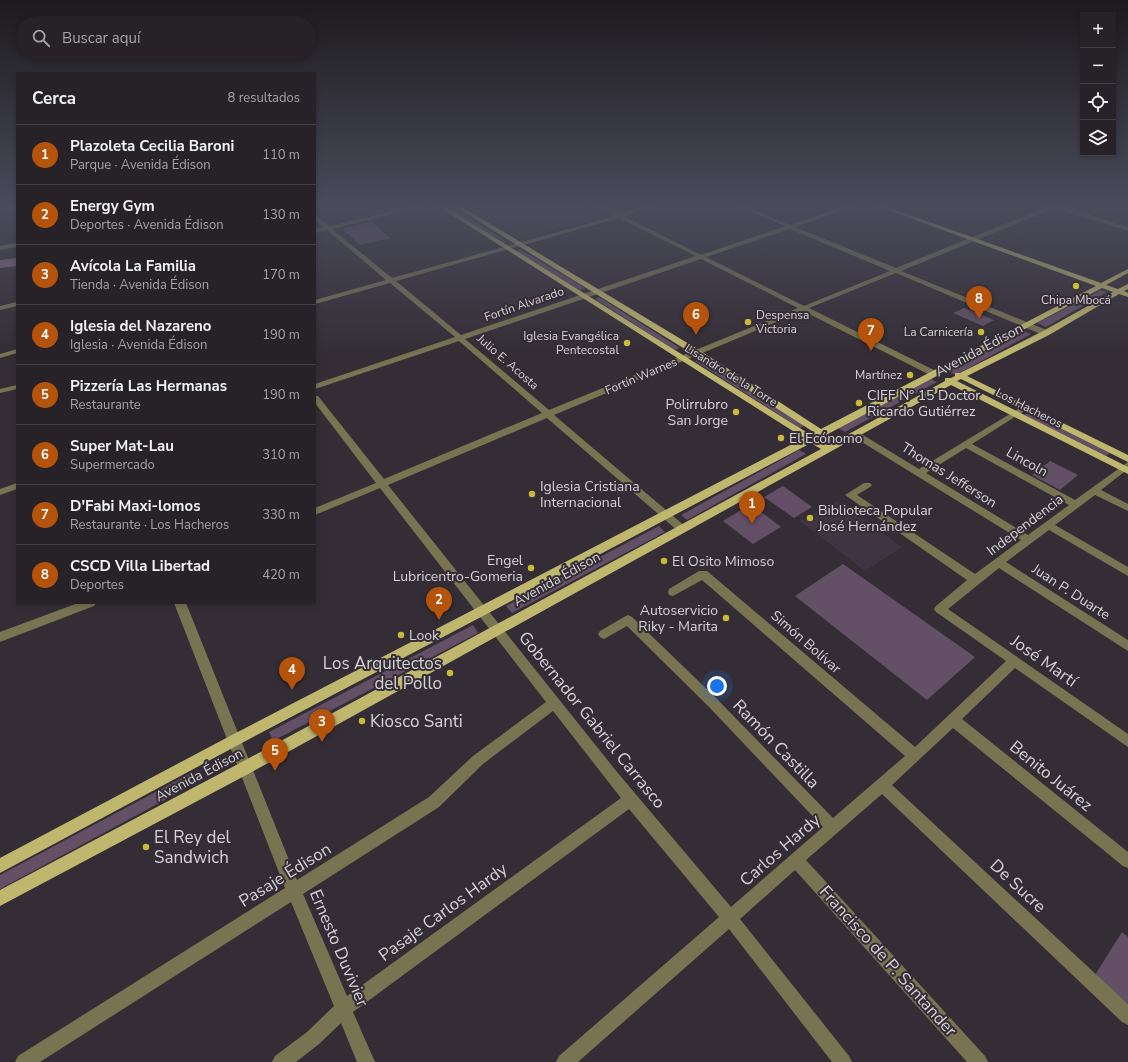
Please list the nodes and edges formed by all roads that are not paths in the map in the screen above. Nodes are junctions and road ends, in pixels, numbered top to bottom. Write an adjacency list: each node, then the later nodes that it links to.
1 (359, 255): 14 (street, Julio E. Acosta)
2 (484, 255): 14 (street)
3 (518, 255): 21 (main road, Lisandro de la Torre)
4 (535, 255): 19 (main road, Lisandro de la Torre)
5 (700, 255): 10 (street, Los Hacheros)
6 (707, 255): 10 (street, Fortín Alvarado)
7 (857, 255): 12 (street)
8 (937, 255): 12 (street, Fortín Warnes)
9 (1018, 255): 16 (main road)
10 (703, 256): 19 (street, Fortín Alvarado); 25 (street, Los Hacheros)
11 (1128, 270): 13 (main road, Avenida Édison)
12 (897, 271): 25 (street, Fortín Warnes); 26 (street)
13 (1116, 277): 15 (main road); 16 (main road, Avenida Édison)
14 (390, 281): 22 (street); 28 (street, Julio E. Acosta)
15 (1128, 281)
16 (1101, 284): 18 (main road); 26 (main road, Avenida Édison)
17 (1128, 286): 18 (main road, Avenida Édison)
18 (1118, 291): 20 (main road); 27 (main road, Avenida Édison)
19 (596, 292): 21 (street, Fortín Alvarado); 30 (main road, Lisandro de la Torre)
20 (1128, 295)
21 (584, 296): 28 (street, Fortín Alvarado); 32 (main road, Lisandro de la Torre)
22 (316, 302)
23 (16, 304): 24 (street)
24 (0, 308)
25 (805, 308): 30 (street, Fortín Warnes); 34 (street, Los Hacheros)
26 (1027, 325): 27 (street); 33 (main road, Avenida Édison)
27 (1046, 333): 35 (main road, Avenida Édison)
28 (460, 338): 38 (street, Fortín Alvarado); 43 (street, Julio E. Acosta)
29 (16, 351): 31 (street)
30 (696, 352): 32 (street, Fortín Warnes); 44 (main road, Lisandro de la Torre)
31 (0, 356)
32 (683, 359): 43 (street, Fortín Warnes); 46 (main road, Lisandro de la Torre)
33 (946, 368): 34 (main road, Avenida Édison); 35 (main road, Los Hacheros)
34 (935, 374): 36 (main road, Los Hacheros); 44 (main road, Avenida Édison)
35 (961, 376): 36 (main road, Avenida Édison); 41 (main road, Los Hacheros)
36 (951, 382): 42 (main road, Los Hacheros); 45 (main road, Avenida Édison)
37 (16, 387): 39 (street)
38 (316, 387)
39 (0, 391)
40 (316, 399): 53 (street, Gobernador Gabriel Carrasco)
41 (1023, 408): 42 (street); 50 (main road, Los Hacheros)
42 (1014, 414): 48 (street); 51 (main road, Los Hacheros)
43 (549, 415): 53 (street, Fortín Warnes); 61 (street, Julio E. Acosta)
44 (822, 433): 46 (main road, Avenida Édison); 47 (main road, Lisandro de la Torre)
45 (855, 434): 47 (main road, Avenida Édison); 52 (street, Thomas Jefferson)
46 (810, 439): 49 (main road, Lisandro de la Torre); 61 (main road, Avenida Édison)
47 (838, 444): 49 (main road, Avenida Édison)
48 (966, 444): 52 (street); 58 (street, Lincoln)
49 (827, 450): 63 (main road, Avenida Édison)
50 (1128, 459)
51 (1127, 469): 56 (street, Independencia)
52 (920, 473): 64 (street, Thomas Jefferson)
53 (382, 483): 60 (street, Fortín Warnes); 72 (street, Gobernador Gabriel Carrasco)
54 (868, 485): 67 (street)
55 (16, 486): 57 (street)
56 (1094, 490): 58 (street, Independencia); 59 (street)
57 (0, 492)
58 (1075, 504): 62 (street, Independencia)
59 (1128, 508)
60 (316, 512)
61 (666, 514): 63 (street, Julio E. Acosta); 72 (main road, Avenida Édison)
62 (1048, 525): 64 (street, Independencia); 66 (street)
63 (682, 529): 73 (main road, Avenida Édison)
64 (1028, 540): 65 (street, Independencia)
65 (998, 562): 67 (street, Independencia); 76 (street, Juan P. Duarte)
66 (1128, 572)
67 (975, 580): 71 (street, Independencia)
68 (673, 592): 82 (street, Simón Bolívar)
69 (87, 604): 75 (street)
70 (180, 604): 80 (street, Ernesto Duvivier)
71 (940, 609): 77 (street, José Martí)
72 (483, 611): 73 (street, Gobernador Gabriel Carrasco); 80 (main road, Avenida Édison)
73 (497, 630): 78 (street, Gobernador Gabriel Carrasco); 83 (main road, Avenida Édison)
74 (604, 634): 86 (street, Ramón Castilla)
75 (0, 637)
76 (1128, 646)
77 (1014, 661): 79 (street, Carlos Hardy); 81 (street, José Martí)
78 (554, 703): 85 (street, Gobernador Gabriel Carrasco); 90 (street, Pasaje Édison)
79 (952, 719): 82 (street, Carlos Hardy); 88 (street, Benito Juárez)
80 (235, 740): 83 (street, Ernesto Duvivier); 89 (main road, Avenida Édison)
81 (1128, 741)
82 (915, 756): 84 (street, Carlos Hardy)
83 (245, 768): 90 (street, Ernesto Duvivier); 91 (main road, Avenida Édison)
84 (882, 785): 86 (street, Carlos Hardy); 94 (street, De Sucre)
85 (631, 799): 92 (street, Gobernador Gabriel Carrasco); 93 (street, Pasaje Carlos Hardy)
86 (833, 828): 87 (street, Carlos Hardy)
87 (796, 860): 92 (street, Carlos Hardy); 100 (street, Francisco de P. Santander)
88 (1128, 861)
89 (0, 866)
90 (294, 891): 93 (street, Ernesto Duvivier); 95 (street, Pasaje Édison)
91 (0, 898)
92 (729, 917): 98 (street, Carlos Hardy); 99 (street, Gobernador Gabriel Carrasco)
93 (344, 1008): 96 (street, Pasaje Carlos Hardy); 97 (street, Ernesto Duvivier)
94 (1128, 1016)
95 (24, 1062)
96 (281, 1062)
97 (366, 1062)
98 (565, 1062)
99 (843, 1062)
100 (979, 1062)

